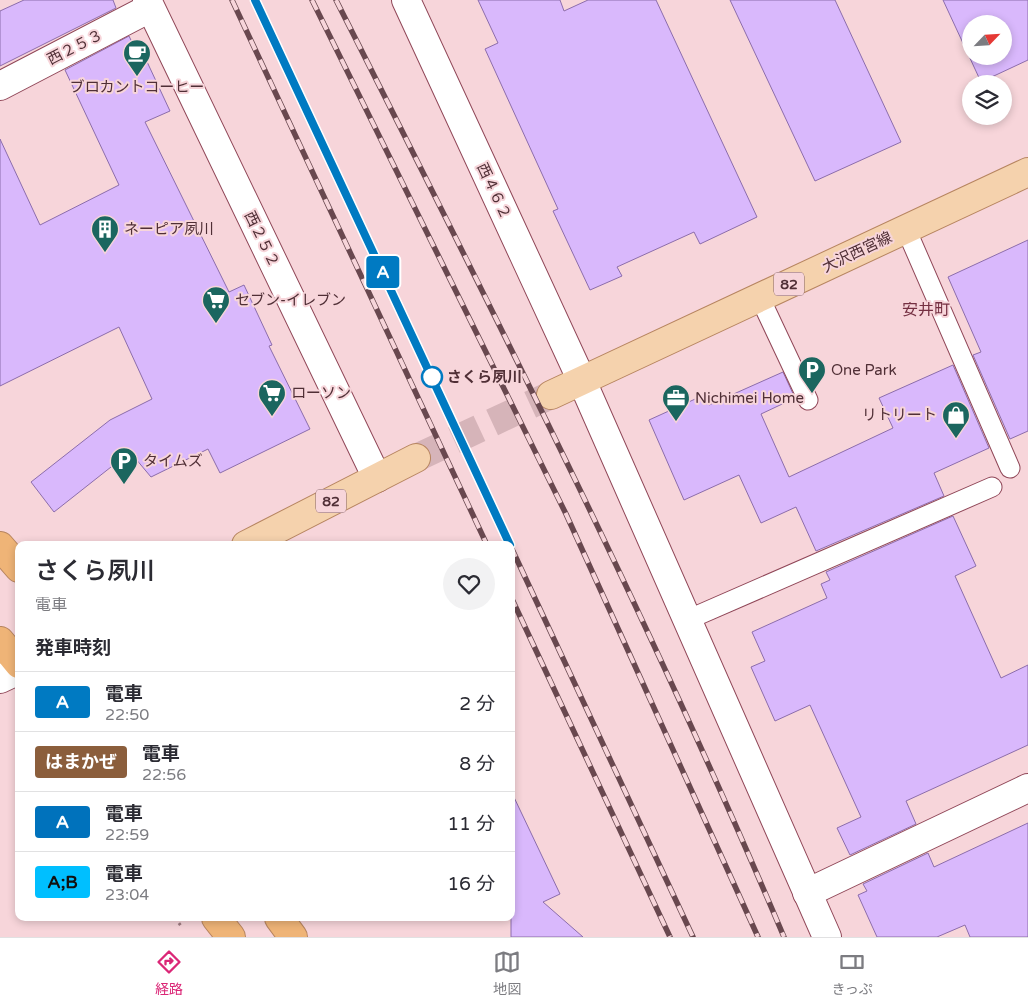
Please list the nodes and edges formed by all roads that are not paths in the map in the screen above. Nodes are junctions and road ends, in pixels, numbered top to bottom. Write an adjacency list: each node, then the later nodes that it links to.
1 (406, 0): 7 (street, 西４６２)
2 (148, 4): 3 (street, 西２５３); 12 (street, 西２５２)
3 (0, 86)
4 (1028, 172): 5 (main road, 大沢西宮線 / 82)
5 (906, 229): 6 (main road, 大沢西宮線 / 82); 11 (lane)
6 (760, 298): 7 (main road, 大沢西宮線 / 82); 9 (lane)
7 (582, 381): 8 (main road, 大沢西宮線 / 82); 17 (street, 西４６２)
8 (551, 395)
9 (808, 400)
10 (416, 458): 12 (main road, 82)
11 (1010, 468)
12 (377, 478): 14 (main road, 82)
13 (992, 487): 17 (lane)
14 (254, 541)
15 (0, 546): 16 (highway)
16 (15, 563)
17 (687, 620): 23 (street, 西４６２)
18 (0, 641): 19 (highway)
19 (15, 659)
20 (15, 672): 21 (street)
21 (0, 680)
22 (1028, 788): 23 (street)
23 (807, 893): 28 (street, 西４６２)
24 (218, 921): 26 (highway)
25 (281, 921): 27 (highway)
26 (231, 937)
27 (293, 937)
28 (827, 937)

